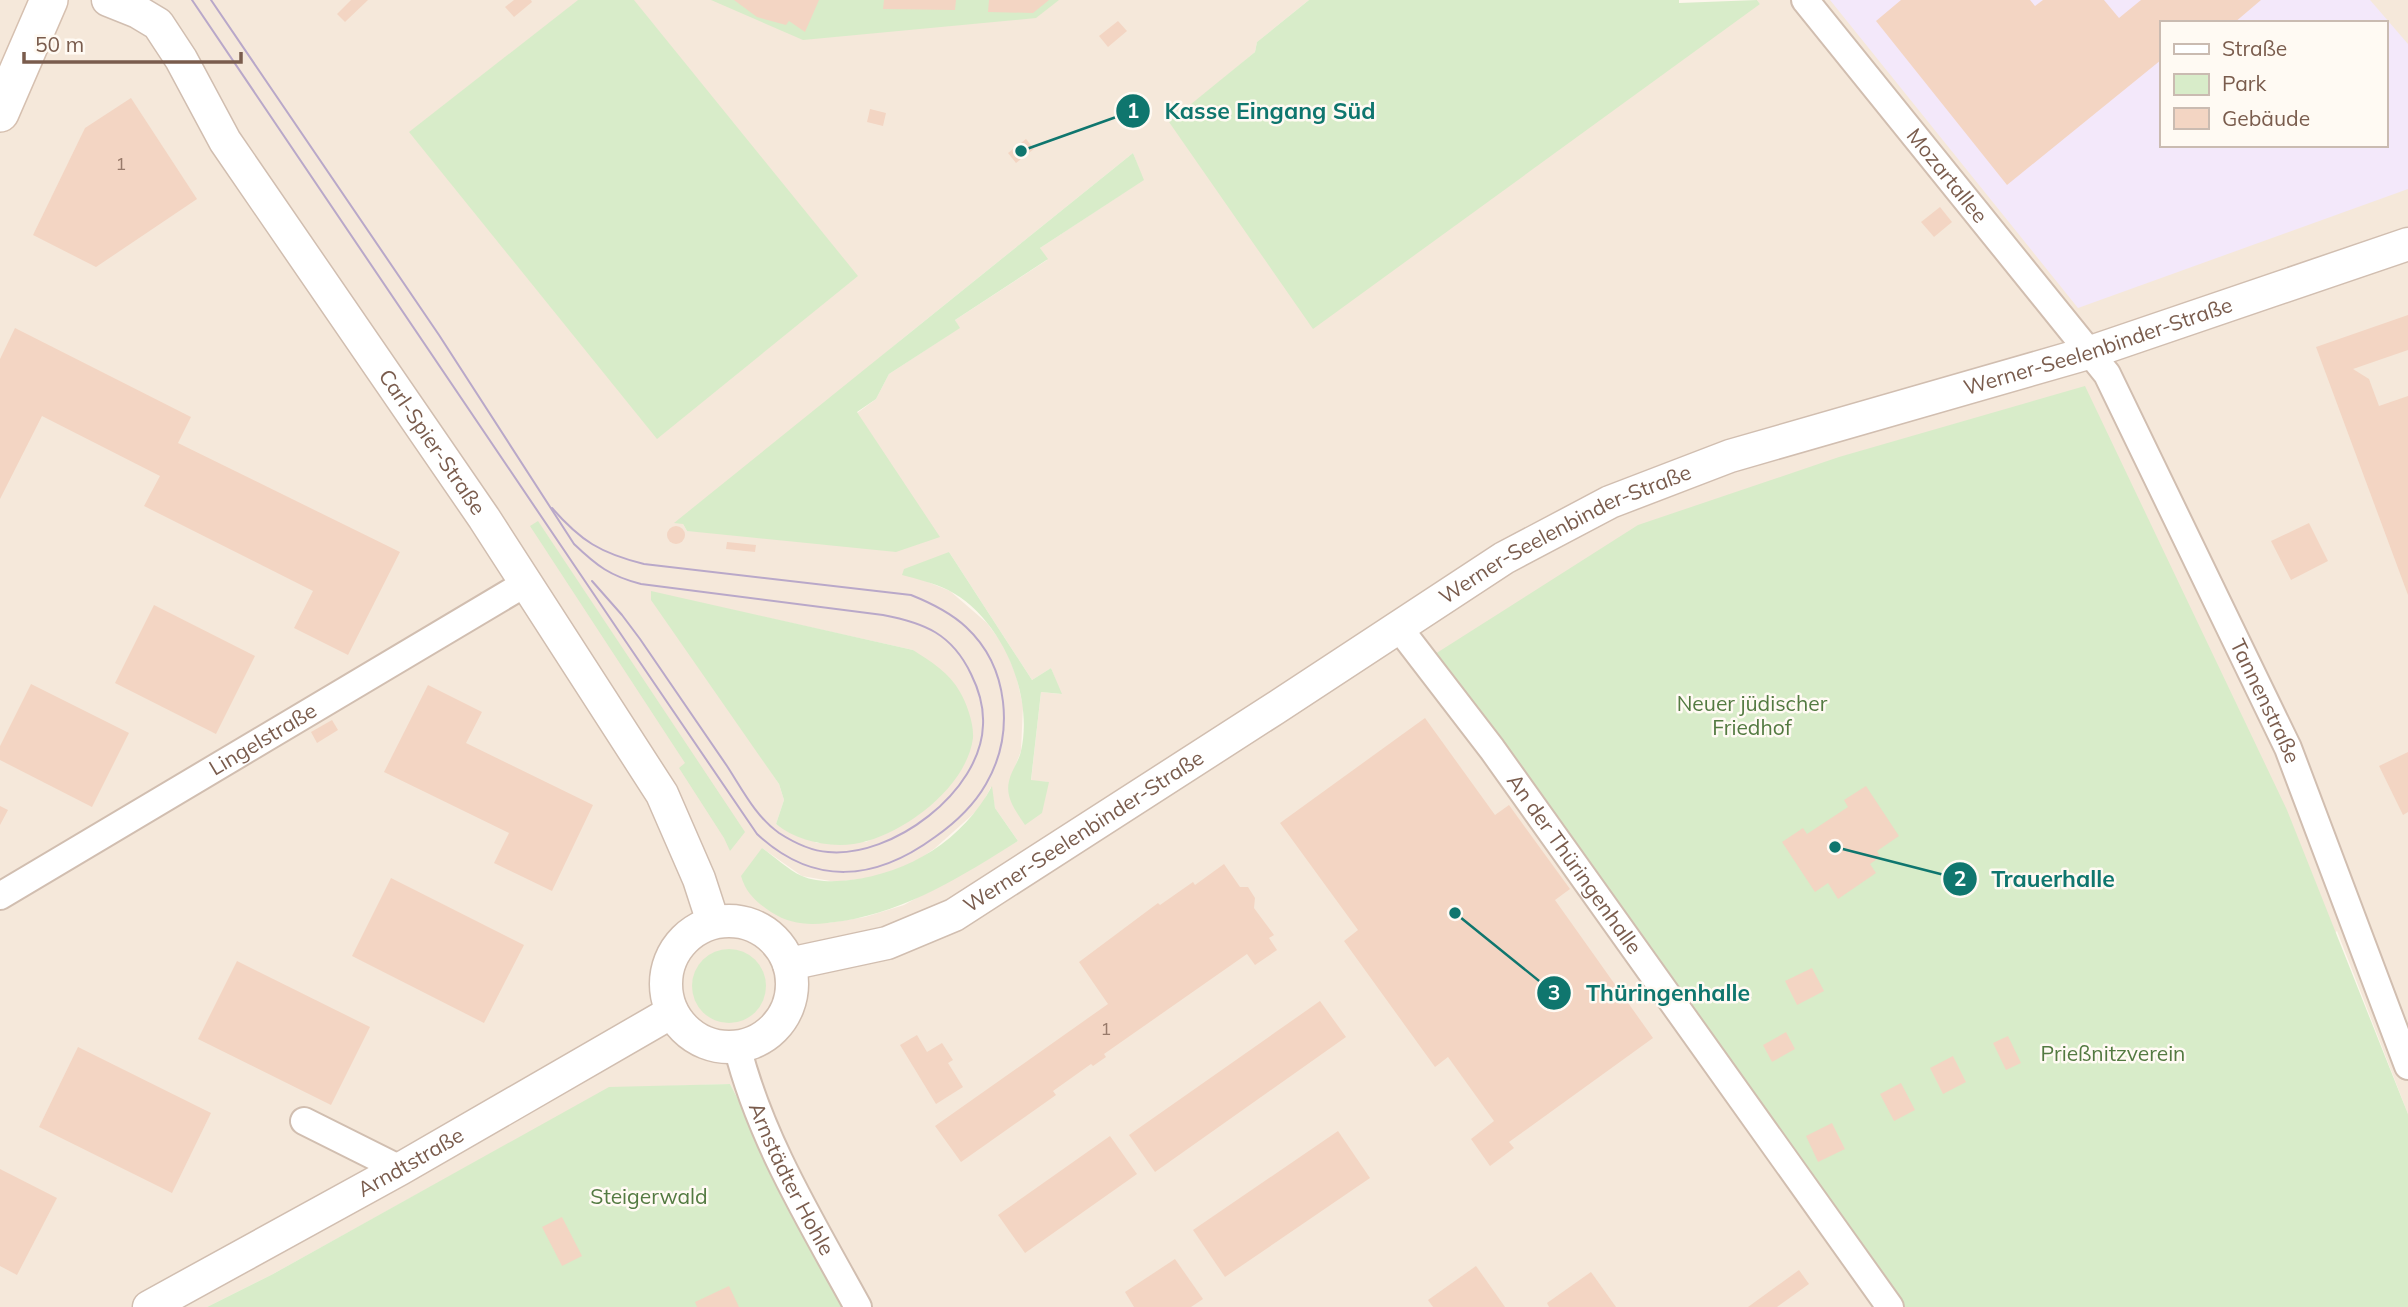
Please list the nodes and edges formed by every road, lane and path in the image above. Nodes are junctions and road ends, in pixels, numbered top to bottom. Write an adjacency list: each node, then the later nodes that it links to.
1 (50, 0): 4 (main road)
2 (108, 0): 7 (street, Carl-Spier-Straße)
3 (1805, 0): 6 (street, Mozartallee)
4 (0, 113)
5 (2408, 244): 6 (street, Werner-Seelenbinder-Straße)
6 (2088, 353): 8 (street, Werner-Seelenbinder-Straße); 14 (street, Tannenstraße)
7 (526, 583): 9 (street, Lingelstraße); 10 (street, Carl-Spier-Straße)
8 (1399, 628): 11 (street, Werner-Seelenbinder-Straße); 19 (street, An der Thüringenhalle)
9 (0, 896)
10 (713, 922): 11 (street); 12 (street)
11 (789, 964): 13 (street)
12 (672, 1012): 13 (street); 16 (street, Arndtstraße)
13 (737, 1046): 18 (street, Arnstädter Hohle)
14 (2408, 1066)
15 (304, 1121): 16 (street)
16 (394, 1173): 17 (street, Arndtstraße)
17 (149, 1307)
18 (858, 1307)
19 (1890, 1307)

